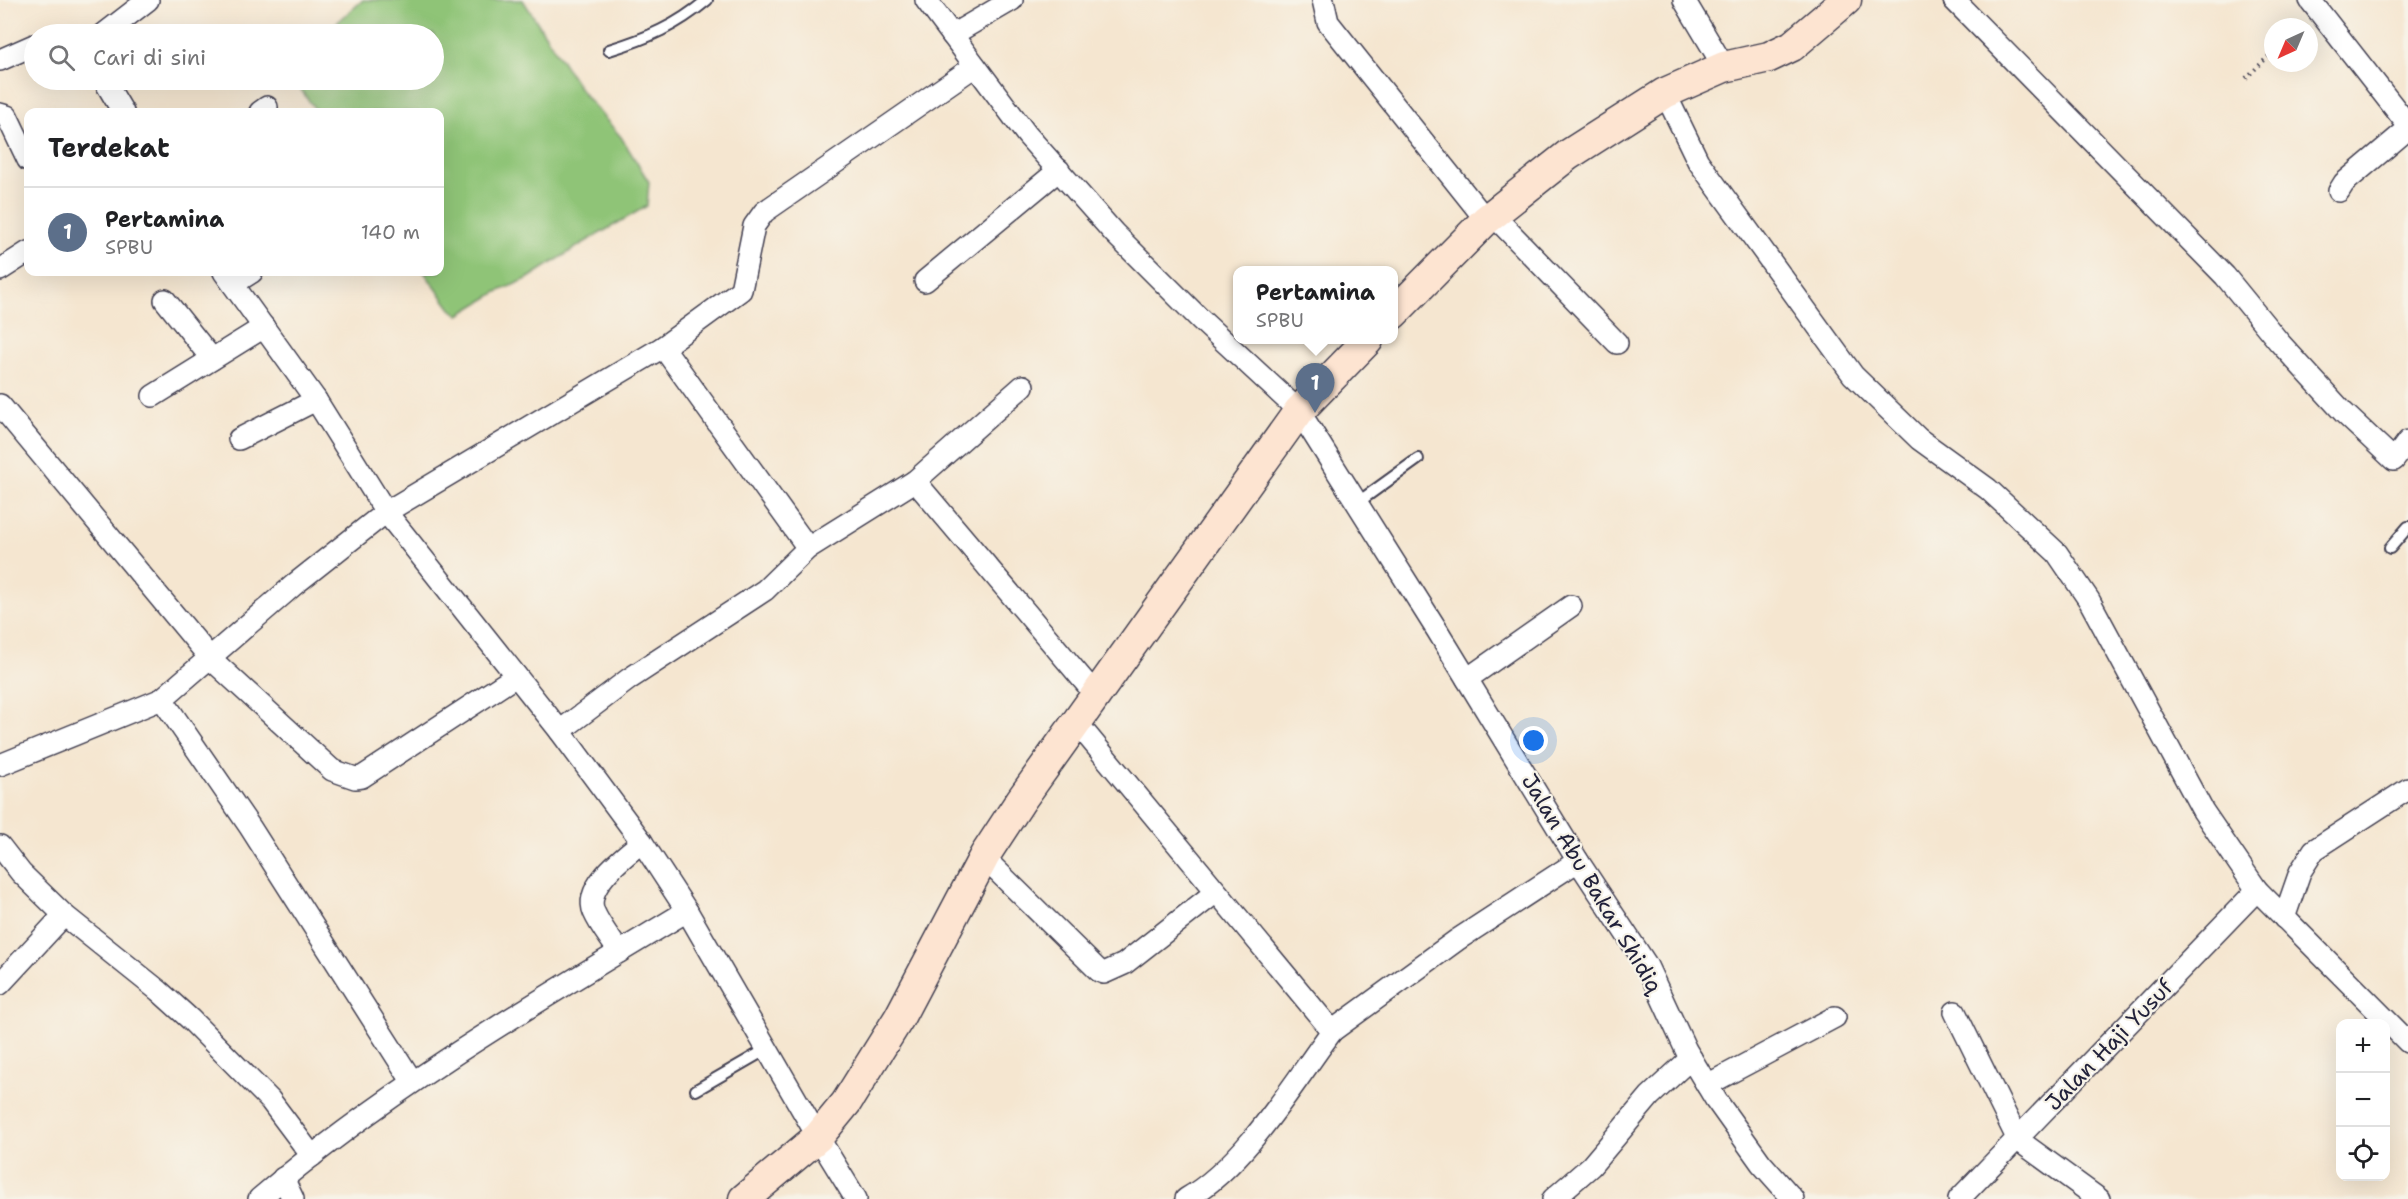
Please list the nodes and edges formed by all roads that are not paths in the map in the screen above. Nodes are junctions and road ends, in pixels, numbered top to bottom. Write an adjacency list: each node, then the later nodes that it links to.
1 (148, 0): 10 (street)
2 (707, 0): 13 (lane)
3 (926, 0): 11 (street, Jalan Abu Bakar Shidiq)
4 (1012, 0): 11 (street)
5 (1323, 0): 25 (street)
6 (1684, 0): 16 (street)
7 (1846, 0): 16 (street)
8 (1954, 0): 45 (street)
9 (2310, 0): 21 (street)
10 (117, 24)
11 (952, 35): 15 (street, Jalan Abu Bakar Shidiq)
12 (24, 49): 14 (street)
13 (609, 50)
14 (0, 60)
15 (975, 66): 23 (street, Jalan Abu Bakar Shidiq); 35 (street)
16 (1724, 67): 18 (street)
17 (110, 90): 19 (street)
18 (1665, 93): 25 (street); 66 (street)
19 (121, 108)
20 (0, 114): 22 (street)
21 (2408, 127): 24 (street)
22 (24, 152)
23 (1059, 170): 29 (street); 41 (street, Jalan Abu Bakar Shidiq)
24 (2339, 191)
25 (1490, 218): 31 (street); 34 (street)
26 (24, 255): 27 (street)
27 (0, 270)
28 (229, 278): 32 (street)
29 (925, 281)
30 (165, 300): 36 (street)
31 (1398, 309)
32 (264, 327): 36 (street); 39 (street)
33 (1363, 344): 41 (street)
34 (1617, 344)
35 (663, 347): 48 (street); 50 (street)
36 (212, 359): 38 (street)
37 (1023, 386): 46 (street)
38 (153, 396)
39 (316, 400): 42 (street); 48 (street)
40 (0, 405): 53 (street)
41 (1299, 411): 47 (street, Jalan Abu Bakar Shidiq); 56 (street)
42 (239, 439)
43 (2408, 441): 45 (street)
44 (1418, 459): 47 (lane)
45 (2401, 467)
46 (915, 482): 50 (street); 56 (street)
47 (1357, 502): 55 (street, Jalan Abu Bakar Shidiq)
48 (386, 512): 53 (street); 54 (street)
49 (2408, 526): 51 (lane)
50 (808, 548): 59 (street)
51 (2390, 548)
52 (1571, 606): 55 (street)
53 (211, 659): 54 (street); 57 (street)
54 (516, 675): 59 (street)
55 (1467, 679): 65 (street, Jalan Abu Bakar Shidiq)
56 (1095, 694): 58 (street)
57 (162, 699): 60 (street); 79 (street)
58 (1077, 723): 64 (street); 67 (street)
59 (560, 731): 62 (street)
60 (0, 765)
61 (2408, 789): 70 (street)
62 (642, 842): 68 (street); 71 (street)
63 (0, 846): 69 (street)
64 (984, 858): 67 (street); 82 (street)
65 (1578, 861): 75 (street); 78 (street, Jalan Abu Bakar Shidiq)
66 (2256, 890): 70 (street); 83 (street, Jalan Haji Yusuf)
67 (1216, 892): 75 (street)
68 (687, 911): 71 (street); 77 (street)
69 (64, 915): 72 (street); 84 (street)
70 (2284, 918): 76 (street)
71 (619, 952): 79 (street)
72 (0, 984)
73 (1955, 1012): 83 (street)
74 (1835, 1017): 80 (street)
75 (1332, 1031): 90 (street)
76 (2408, 1042)
77 (767, 1049): 81 (lane); 82 (street)
78 (1691, 1058): 80 (street, Jalan Abu Bakar Shidiq); 91 (street)
79 (412, 1081): 84 (street)
80 (1707, 1085): 92 (street, Jalan Abu Bakar Shidiq)
81 (696, 1090)
82 (818, 1137): 88 (street); 89 (street)
83 (2018, 1140): 93 (street, Jalan Haji Yusuf); 94 (street)
84 (312, 1156): 85 (street)
85 (283, 1178): 86 (street); 87 (street)
86 (259, 1199)
87 (292, 1199)
88 (744, 1199)
89 (856, 1199)
90 (1186, 1199)
91 (1553, 1199)
92 (1793, 1199)
93 (1959, 1199)
94 (2099, 1199)

